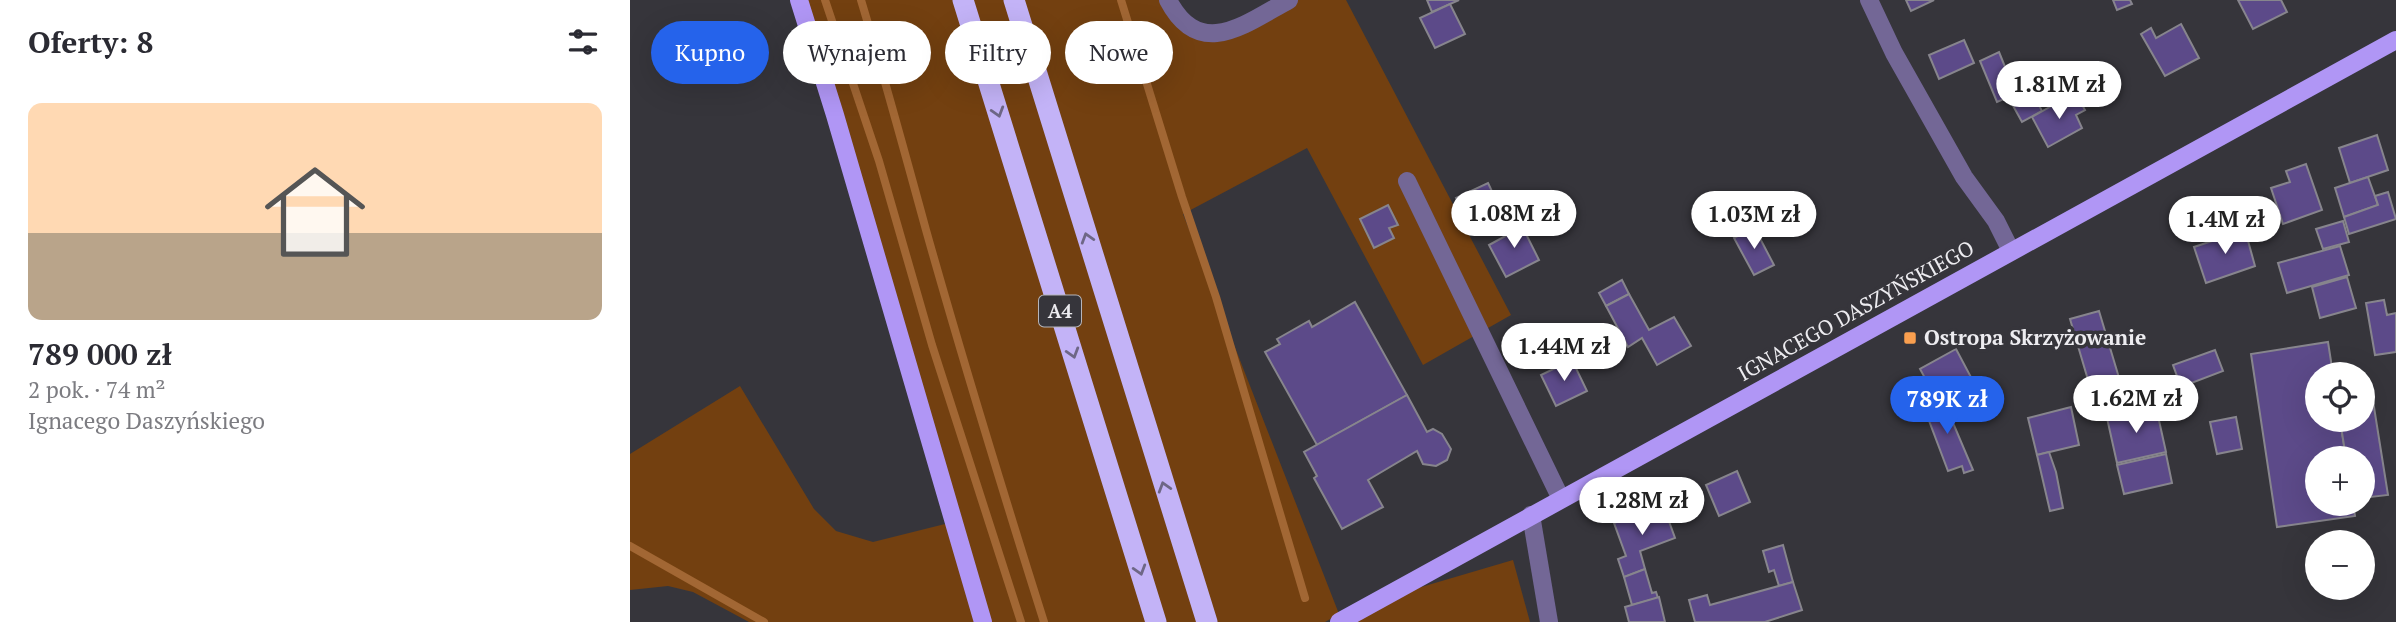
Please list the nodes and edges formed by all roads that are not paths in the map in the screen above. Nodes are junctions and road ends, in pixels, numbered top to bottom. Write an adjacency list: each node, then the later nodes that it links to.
1 (799, 0): 12 (main road)
2 (963, 0): 13 (highway, A4, one-way to 13)
3 (1014, 0): 14 (highway, A4, one-way to 3)
4 (1168, 0): 5 (street)
5 (1289, 0)
6 (1869, 0): 9 (street)
7 (2396, 40): 9 (main road, IGNACEGO DASZYŃSKIEGO)
8 (1407, 181): 10 (street)
9 (2011, 251): 10 (main road, IGNACEGO DASZYŃSKIEGO)
10 (1561, 499): 11 (main road, IGNACEGO DASZYŃSKIEGO)
11 (1531, 515): 15 (main road, IGNACEGO DASZYŃSKIEGO); 16 (street)
12 (983, 622)
13 (1156, 622)
14 (1207, 622)
15 (1339, 622)
16 (1549, 622)

